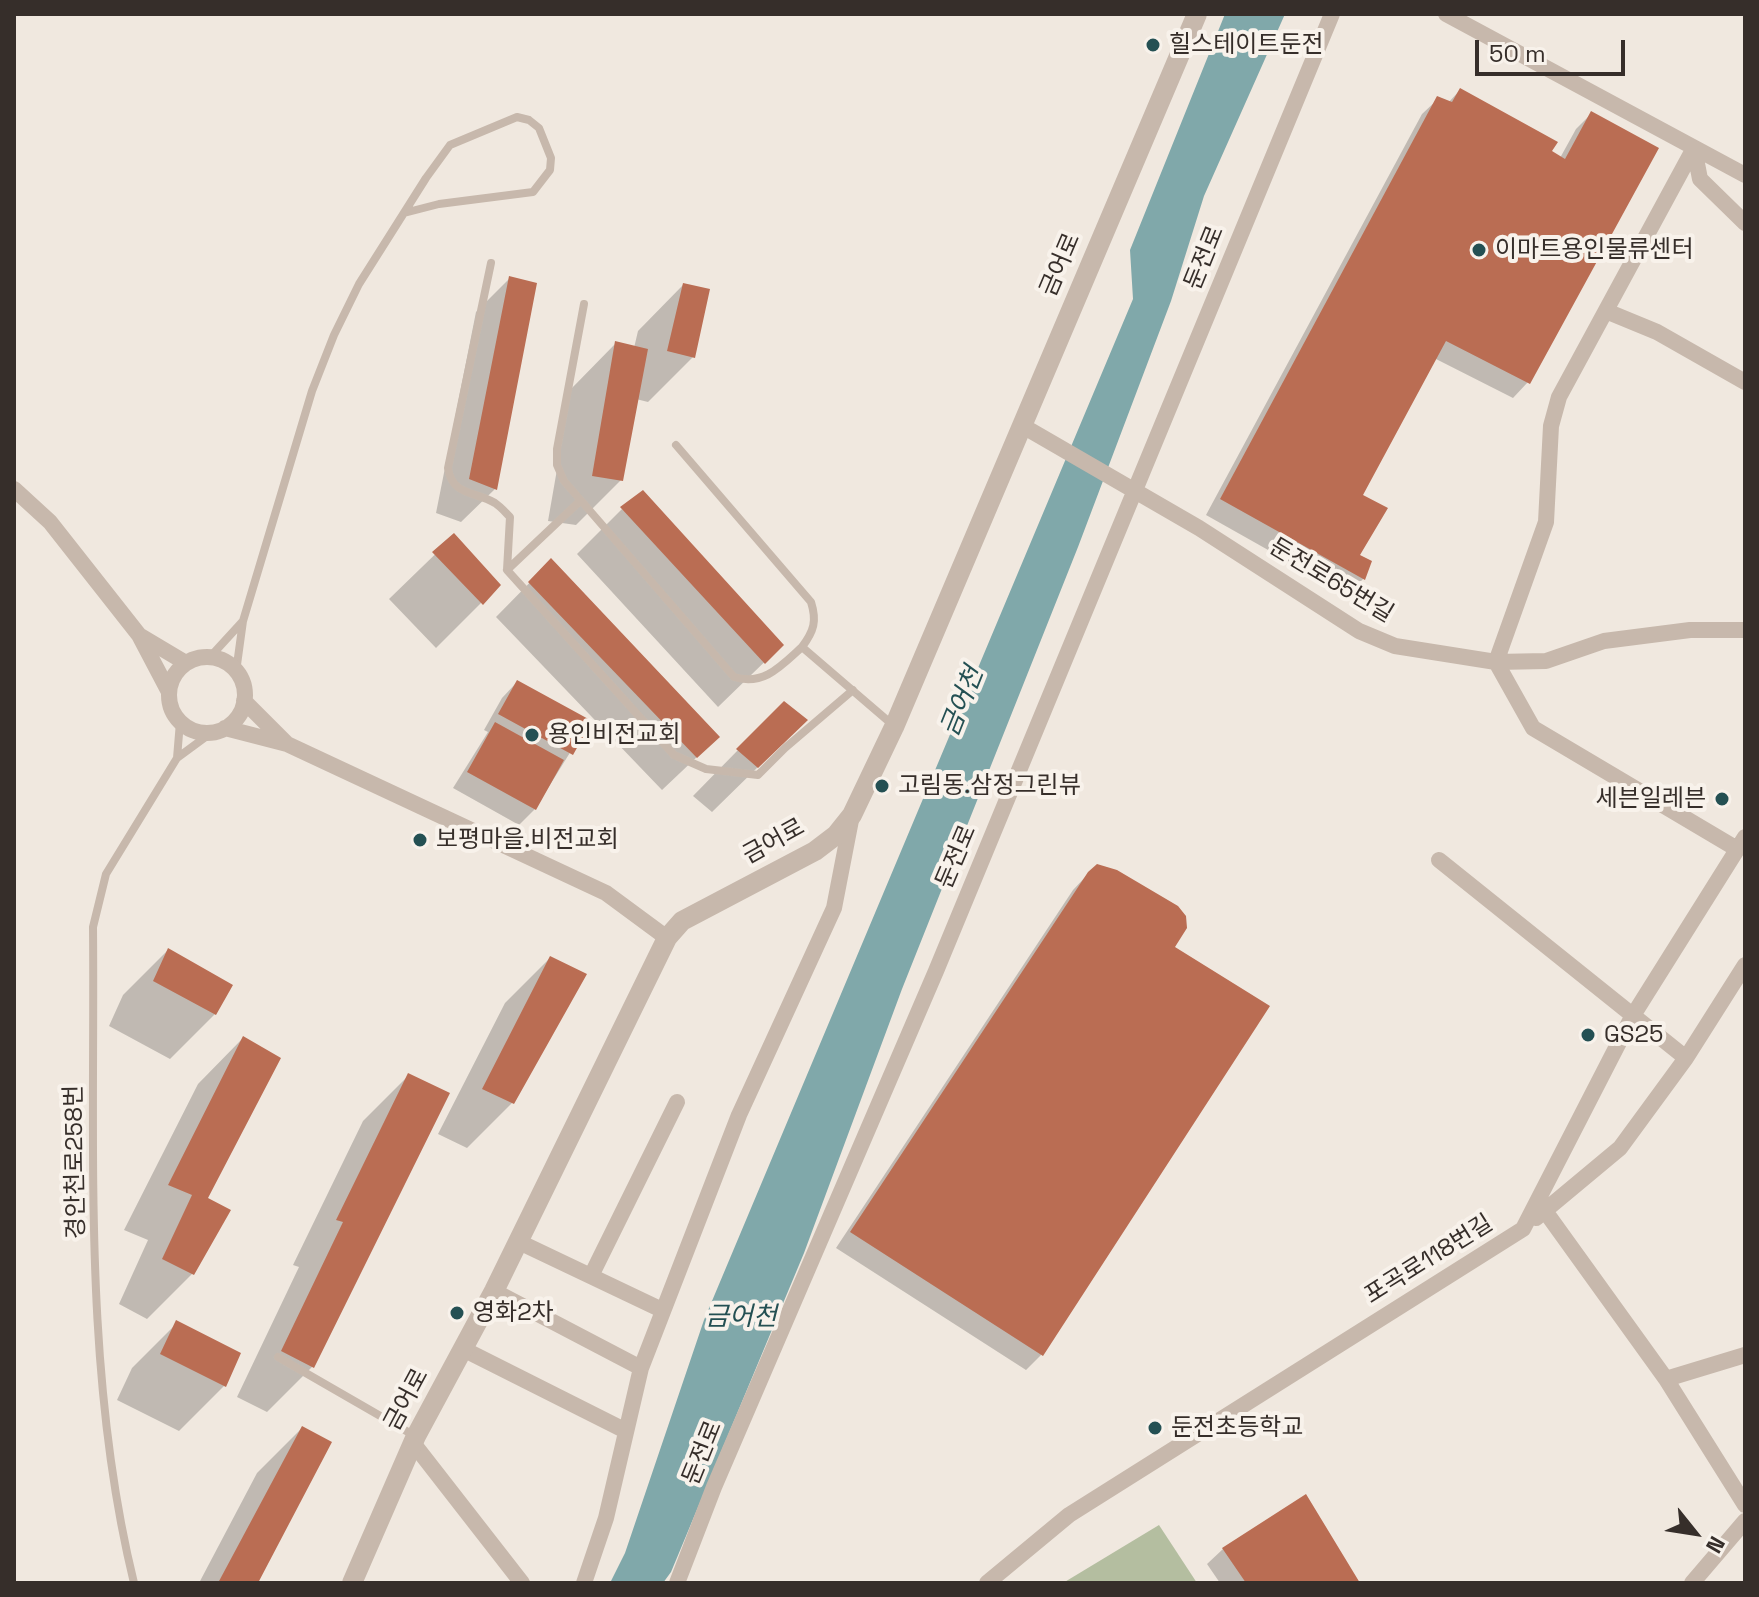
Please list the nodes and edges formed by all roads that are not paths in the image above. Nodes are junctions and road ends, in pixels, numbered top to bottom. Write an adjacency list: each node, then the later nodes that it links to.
1 (1197, 14): 12 (street, 금어로)
2 (1332, 14): 14 (street, 둔전로)
3 (1446, 14): 4 (street)
4 (1694, 148): 5 (street); 7 (street); 10 (street)
5 (1745, 175)
6 (404, 213): 6 (lane); 18 (lane)
7 (1745, 223)
8 (491, 263): 17 (lane)
9 (584, 304): 16 (lane)
10 (1606, 311): 11 (street); 23 (street)
11 (1745, 382)
12 (1029, 429): 14 (street, 둔전로65번길); 30 (street, 금어로)
13 (676, 445): 21 (lane)
14 (1127, 487): 23 (street, 둔전로65번길); 61 (street, 둔전로)
15 (14, 489): 20 (street)
16 (580, 501): 17 (lane); 21 (lane)
17 (507, 570): 26 (lane)
18 (243, 621): 22 (lane); 25 (lane)
19 (1745, 630): 23 (street, 둔전로65번길)
20 (139, 635): 24 (street); 27 (street)
21 (802, 647): 26 (lane)
22 (210, 657): 24 (street); 25 (street)
23 (1496, 662): 35 (street)
24 (186, 663): 27 (street)
25 (236, 672): 28 (street)
26 (853, 690): 30 (lane)
27 (169, 692): 29 (street)
28 (244, 701): 31 (street); 32 (street)
29 (180, 722): 31 (street); 33 (lane)
30 (894, 727): 34 (street, 금어로)
31 (218, 730): 32 (street); 33 (lane)
32 (287, 744): 37 (street)
33 (177, 758): 57 (lane, 경안천로258번)
34 (852, 815): 37 (street, 금어로); 47 (street)
35 (1741, 843): 39 (street, 포곡로118번길)
36 (1439, 860): 39 (street)
37 (667, 938): 44 (street, 금어로)
38 (1745, 965): 40 (street)
39 (1632, 1017): 40 (street); 43 (street, 포곡로118번길)
40 (1686, 1058): 42 (street)
41 (677, 1102): 45 (street)
42 (1545, 1211): 43 (street); 52 (street)
43 (1523, 1229): 62 (street, 포곡로118번길)
44 (517, 1241): 45 (street); 46 (street, 금어로)
45 (591, 1276): 47 (street)
46 (494, 1291): 48 (street, 금어로); 51 (street)
47 (662, 1310): 51 (street)
48 (463, 1349): 53 (street); 54 (street, 금어로)
49 (1745, 1355): 52 (street)
50 (278, 1357): 54 (lane)
51 (641, 1368): 53 (street)
52 (1666, 1379): 55 (street)
53 (626, 1431): 60 (street)
54 (415, 1440): 58 (street, 금어로); 59 (street)
55 (1745, 1505)
56 (1745, 1521): 63 (street)
57 (134, 1583)
58 (352, 1583)
59 (522, 1583)
60 (584, 1583)
61 (677, 1583)
62 (987, 1583)
63 (1692, 1583)

